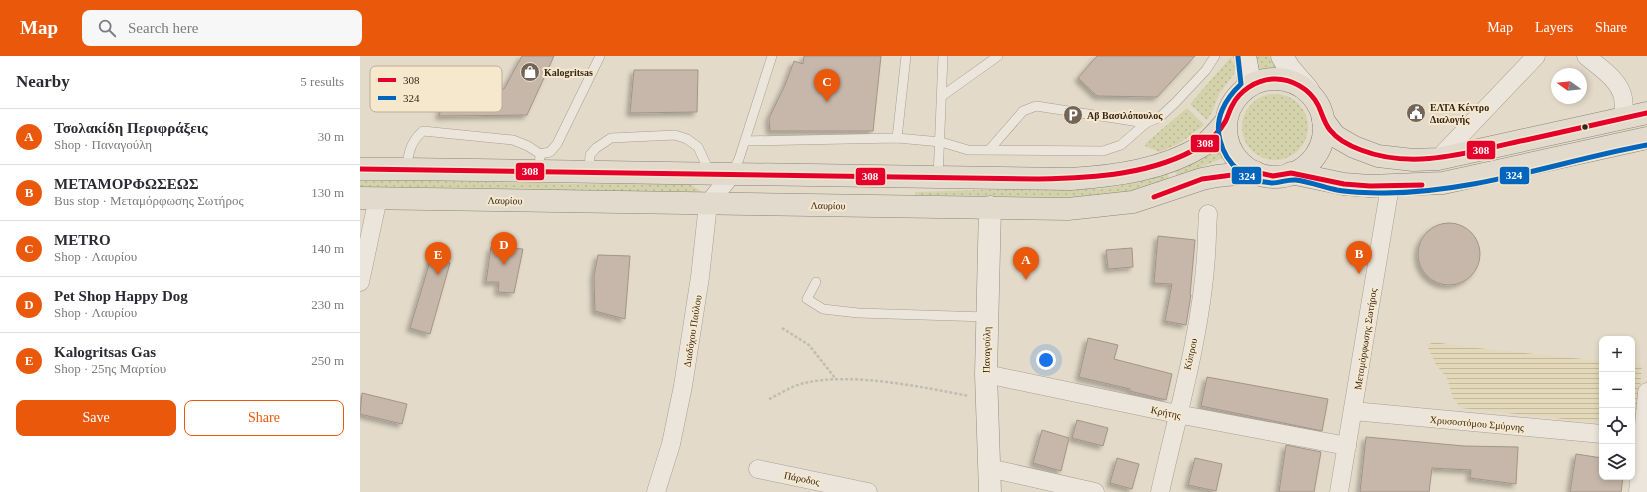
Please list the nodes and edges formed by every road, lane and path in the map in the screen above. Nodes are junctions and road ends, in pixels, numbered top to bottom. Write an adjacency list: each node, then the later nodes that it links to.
1 (600, 56): 25 (lane)
2 (772, 56): 21 (lane)
3 (906, 56): 19 (lane)
4 (942, 56): 13 (lane)
5 (998, 56): 13 (lane)
6 (1215, 56): 18 (lane)
7 (1245, 56): 11 (street)
8 (1282, 56): 12 (street)
9 (1536, 56): 24 (street)
10 (1586, 56): 15 (street)
11 (1248, 87): 12 (main road); 17 (main road)
12 (1308, 90): 16 (main road, Λαυρίου)
13 (942, 96): 22 (lane)
14 (1647, 113): 15 (main road, Λαυρίου)
15 (1624, 117): 24 (main road, Λαυρίου)
16 (1323, 120): 24 (main road, Λαυρίου); 30 (main road, Λαυρίου)
17 (1226, 122): 29 (main road); 33 (main road)
18 (1146, 123): 23 (lane); 23 (lane)
19 (897, 138): 21 (lane); 22 (lane)
20 (1647, 138): 34 (main road, Λαυρίου)
21 (745, 140): 31 (lane)
22 (941, 142): 23 (lane); 33 (lane)
23 (990, 149)
24 (1438, 159)
25 (539, 163): 27 (main road); 27 (lane); 28 (main road)
26 (360, 169): 27 (main road)
27 (406, 169)
28 (589, 172): 32 (main road); 32 (lane)
29 (1255, 172): 30 (main road, Λαυρίου); 37 (main road, Λαυρίου)
30 (1291, 173): 34 (main road, Λαυρίου)
31 (732, 174): 32 (main road); 33 (main road); 36 (street)
32 (710, 175)
33 (938, 178)
34 (1390, 186): 48 (street, Μεταμόρφωσης Σωτήρος)
35 (369, 198): 36 (main road, Λαυρίου); 39 (street)
36 (708, 204): 37 (main road, Λαυρίου); 55 (street, Διαδόχου Παύλου)
37 (990, 207): 41 (street, Παναγούλη)
38 (1208, 214): 49 (street, Κύπρου)
39 (360, 282)
40 (816, 282): 41 (lane)
41 (987, 317): 43 (street, Παναγούλη)
42 (782, 328): 44 (path)
43 (986, 374): 46 (street, Παναγούλη); 49 (street, Κρήτης)
44 (835, 378): 45 (path); 46 (path)
45 (769, 399)
46 (986, 399): 53 (street, Παναγούλη)
47 (1647, 399): 51 (street)
48 (1353, 411): 50 (street, Χρυσοστόμου Σμύρνης); 52 (street, Μεταμόρφωσης Σωτήρος)
49 (1177, 414): 52 (street, Κρήτης); 59 (street, Κύπρου)
50 (1599, 434)
51 (1637, 437): 61 (street)
52 (1347, 446): 60 (street, Μεταμόρφωσης Σωτήρος)
53 (989, 468): 57 (street, Παναγούλη); 58 (street)
54 (758, 469): 56 (street, Πάροδος)
55 (656, 492)
56 (868, 492)
57 (990, 492)
58 (1095, 492)
59 (1160, 492)
60 (1339, 492)
61 (1638, 492)

